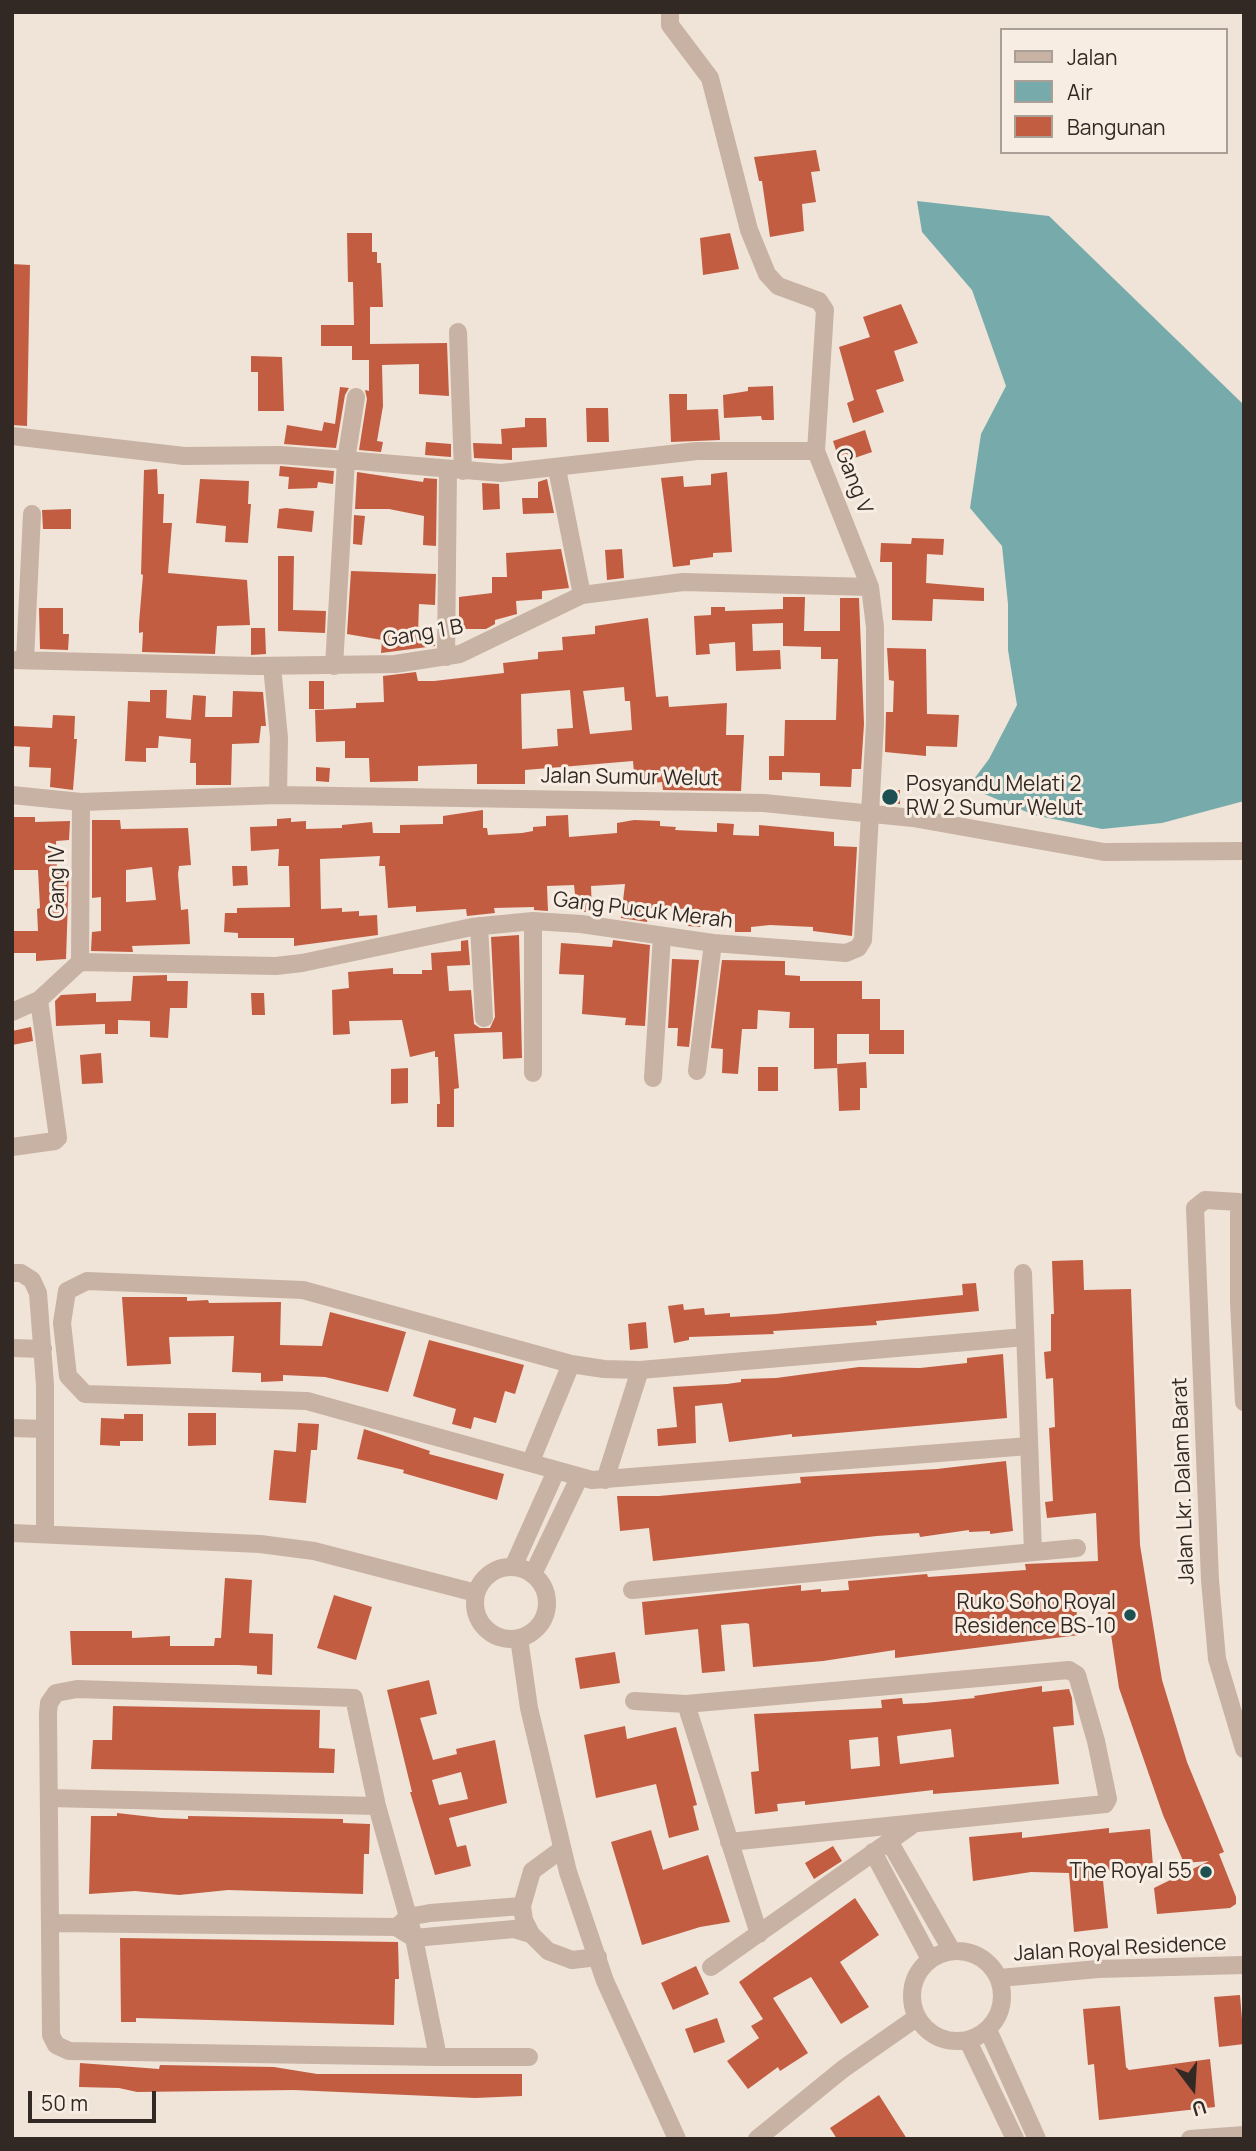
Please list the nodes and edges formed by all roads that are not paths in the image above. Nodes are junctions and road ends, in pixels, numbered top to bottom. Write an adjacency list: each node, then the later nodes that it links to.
1 (670, 12): 5 (street, Gang V)
2 (458, 332): 8 (street)
3 (356, 397): 6 (street)
4 (12, 436): 6 (street)
5 (816, 451): 7 (street); 10 (street, Gang V)
6 (346, 460): 8 (street); 15 (street)
7 (557, 469): 8 (street); 11 (street)
8 (455, 471): 12 (street)
9 (32, 514): 13 (street)
10 (870, 587): 11 (street, Gang 1 B); 19 (street, Gang V)
11 (582, 595): 12 (street, Gang 1 B)
12 (446, 657): 15 (street, Gang 1 B)
13 (18, 660): 14 (street, Gang 1 B)
14 (272, 666): 15 (street, Gang 1 B); 17 (street)
15 (334, 666)
16 (12, 795): 18 (street, Jalan Sumur Welut)
17 (278, 796): 18 (street, Jalan Sumur Welut); 19 (street, Jalan Sumur Welut)
18 (81, 802): 25 (street, Gang IV)
19 (867, 814): 20 (street, Jalan Sumur Welut); 24 (street, Gang Pucuk Merah)
20 (1244, 851)
21 (533, 921): 22 (street, Gang Pucuk Merah); 23 (street, Gang Pucuk Merah); 30 (street)
22 (479, 926): 25 (street, Gang Pucuk Merah); 28 (street)
23 (662, 936): 24 (street, Gang Pucuk Merah); 31 (street)
24 (713, 943): 29 (street)
25 (80, 962): 26 (street)
26 (39, 1000): 27 (street); 32 (street)
27 (12, 1012)
28 (484, 1018)
29 (697, 1071)
30 (533, 1073)
31 (653, 1078)
32 (12, 1147)
33 (12, 1273): 38 (street)
34 (1023, 1273): 36 (street)
35 (1241, 1303): 41 (street); 60 (street, Jalan Lkr. Dalam Barat)
36 (1026, 1337): 40 (street); 44 (street)
37 (12, 1348): 38 (street)
38 (43, 1349): 43 (street)
39 (570, 1364): 40 (street); 45 (street); 45 (street)
40 (640, 1370): 48 (street)
41 (1244, 1402)
42 (12, 1428): 43 (street)
43 (45, 1429): 50 (street)
44 (1029, 1446): 48 (street); 52 (street)
45 (531, 1461): 46 (street)
46 (556, 1471): 47 (street); 53 (street)
47 (579, 1478): 48 (street); 54 (street)
48 (605, 1480)
49 (12, 1533): 50 (street)
50 (45, 1534): 56 (street)
51 (1077, 1548): 52 (street)
52 (1033, 1552): 55 (street)
53 (513, 1567): 54 (street); 56 (street)
54 (533, 1574): 57 (street)
55 (632, 1590)
56 (476, 1593): 57 (street)
57 (519, 1638): 66 (street)
58 (634, 1701): 59 (street)
59 (686, 1704): 63 (street); 65 (street)
60 (1244, 1749)
61 (49, 1798): 62 (street); 62 (street); 70 (street)
62 (377, 1806): 69 (street)
63 (913, 1824): 64 (street); 65 (street)
64 (889, 1841): 67 (street); 74 (street)
65 (729, 1842): 72 (street)
66 (562, 1849): 68 (street); 75 (street)
67 (873, 1852): 72 (street); 76 (street)
68 (522, 1906): 69 (street); 71 (street)
69 (402, 1922): 70 (street); 73 (street)
70 (51, 1923): 83 (street)
71 (531, 1934): 73 (street); 75 (street)
72 (759, 1934): 78 (street)
73 (414, 1938): 83 (street)
74 (952, 1951): 76 (street); 79 (street)
75 (598, 1957): 86 (street)
76 (930, 1959): 80 (street)
77 (1244, 1965): 79 (street, Jalan Royal Residence)
78 (711, 1967)
79 (1000, 1978): 81 (street)
80 (916, 2018): 82 (street); 87 (street)
81 (988, 2030): 82 (street); 89 (street)
82 (968, 2040): 88 (street)
83 (438, 2057): 84 (street)
84 (529, 2057)
85 (1236, 2136): 90 (street)
86 (677, 2139)
87 (757, 2139)
88 (1015, 2139)
89 (1037, 2139)
90 (1190, 2139)

